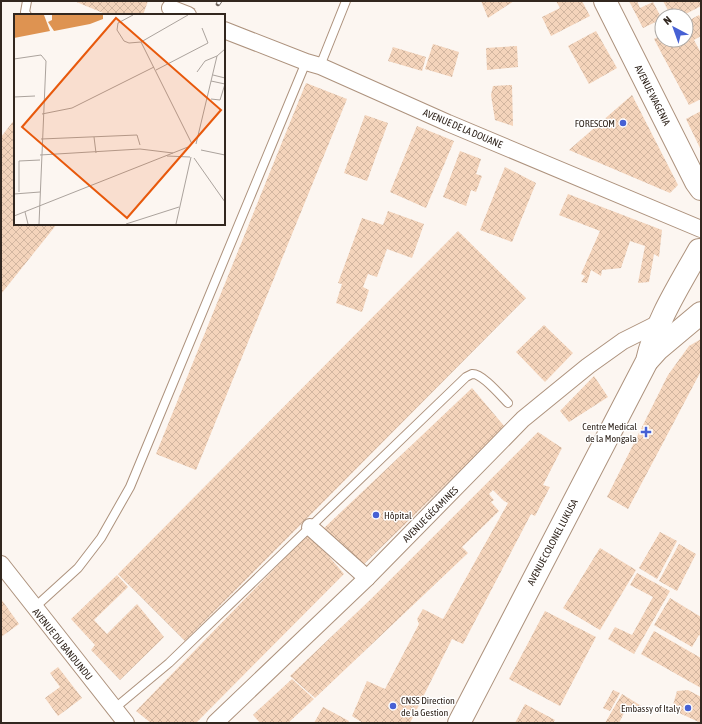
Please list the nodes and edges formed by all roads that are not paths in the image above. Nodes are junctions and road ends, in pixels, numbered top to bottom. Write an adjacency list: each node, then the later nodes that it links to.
1 (27, 1): 5 (lane)
2 (346, 1): 8 (lane)
3 (606, 1): 9 (main road, AVENUE WAGENIA)
4 (168, 8): 6 (street)
5 (26, 14)
6 (185, 14)
7 (225, 30): 8 (street, AVENUE DE LA DOUANE)
8 (313, 64): 10 (street, AVENUE DE LA DOUANE); 18 (lane)
9 (701, 189)
10 (700, 243): 12 (main road, AVENUE COLONEL LUKUSA)
11 (701, 313): 13 (main road, AVENUE COLONEL LUKUSA)
12 (659, 323): 13 (main road, AVENUE COLONEL LUKUSA); 17 (street, AVENUE GÉCAMINES)
13 (647, 362): 22 (main road, AVENUE COLONEL LUKUSA)
14 (508, 403): 15 (lane)
15 (310, 526): 17 (street); 19 (lane)
16 (1, 564): 18 (street, AVENUE DU BANDUNDU)
17 (367, 578): 21 (street, AVENUE GÉCAMINES)
18 (34, 608): 19 (street, AVENUE DU BANDUNDU)
19 (115, 708): 20 (street, AVENUE DU BANDUNDU)
20 (126, 723)
21 (215, 723)
22 (459, 723)

